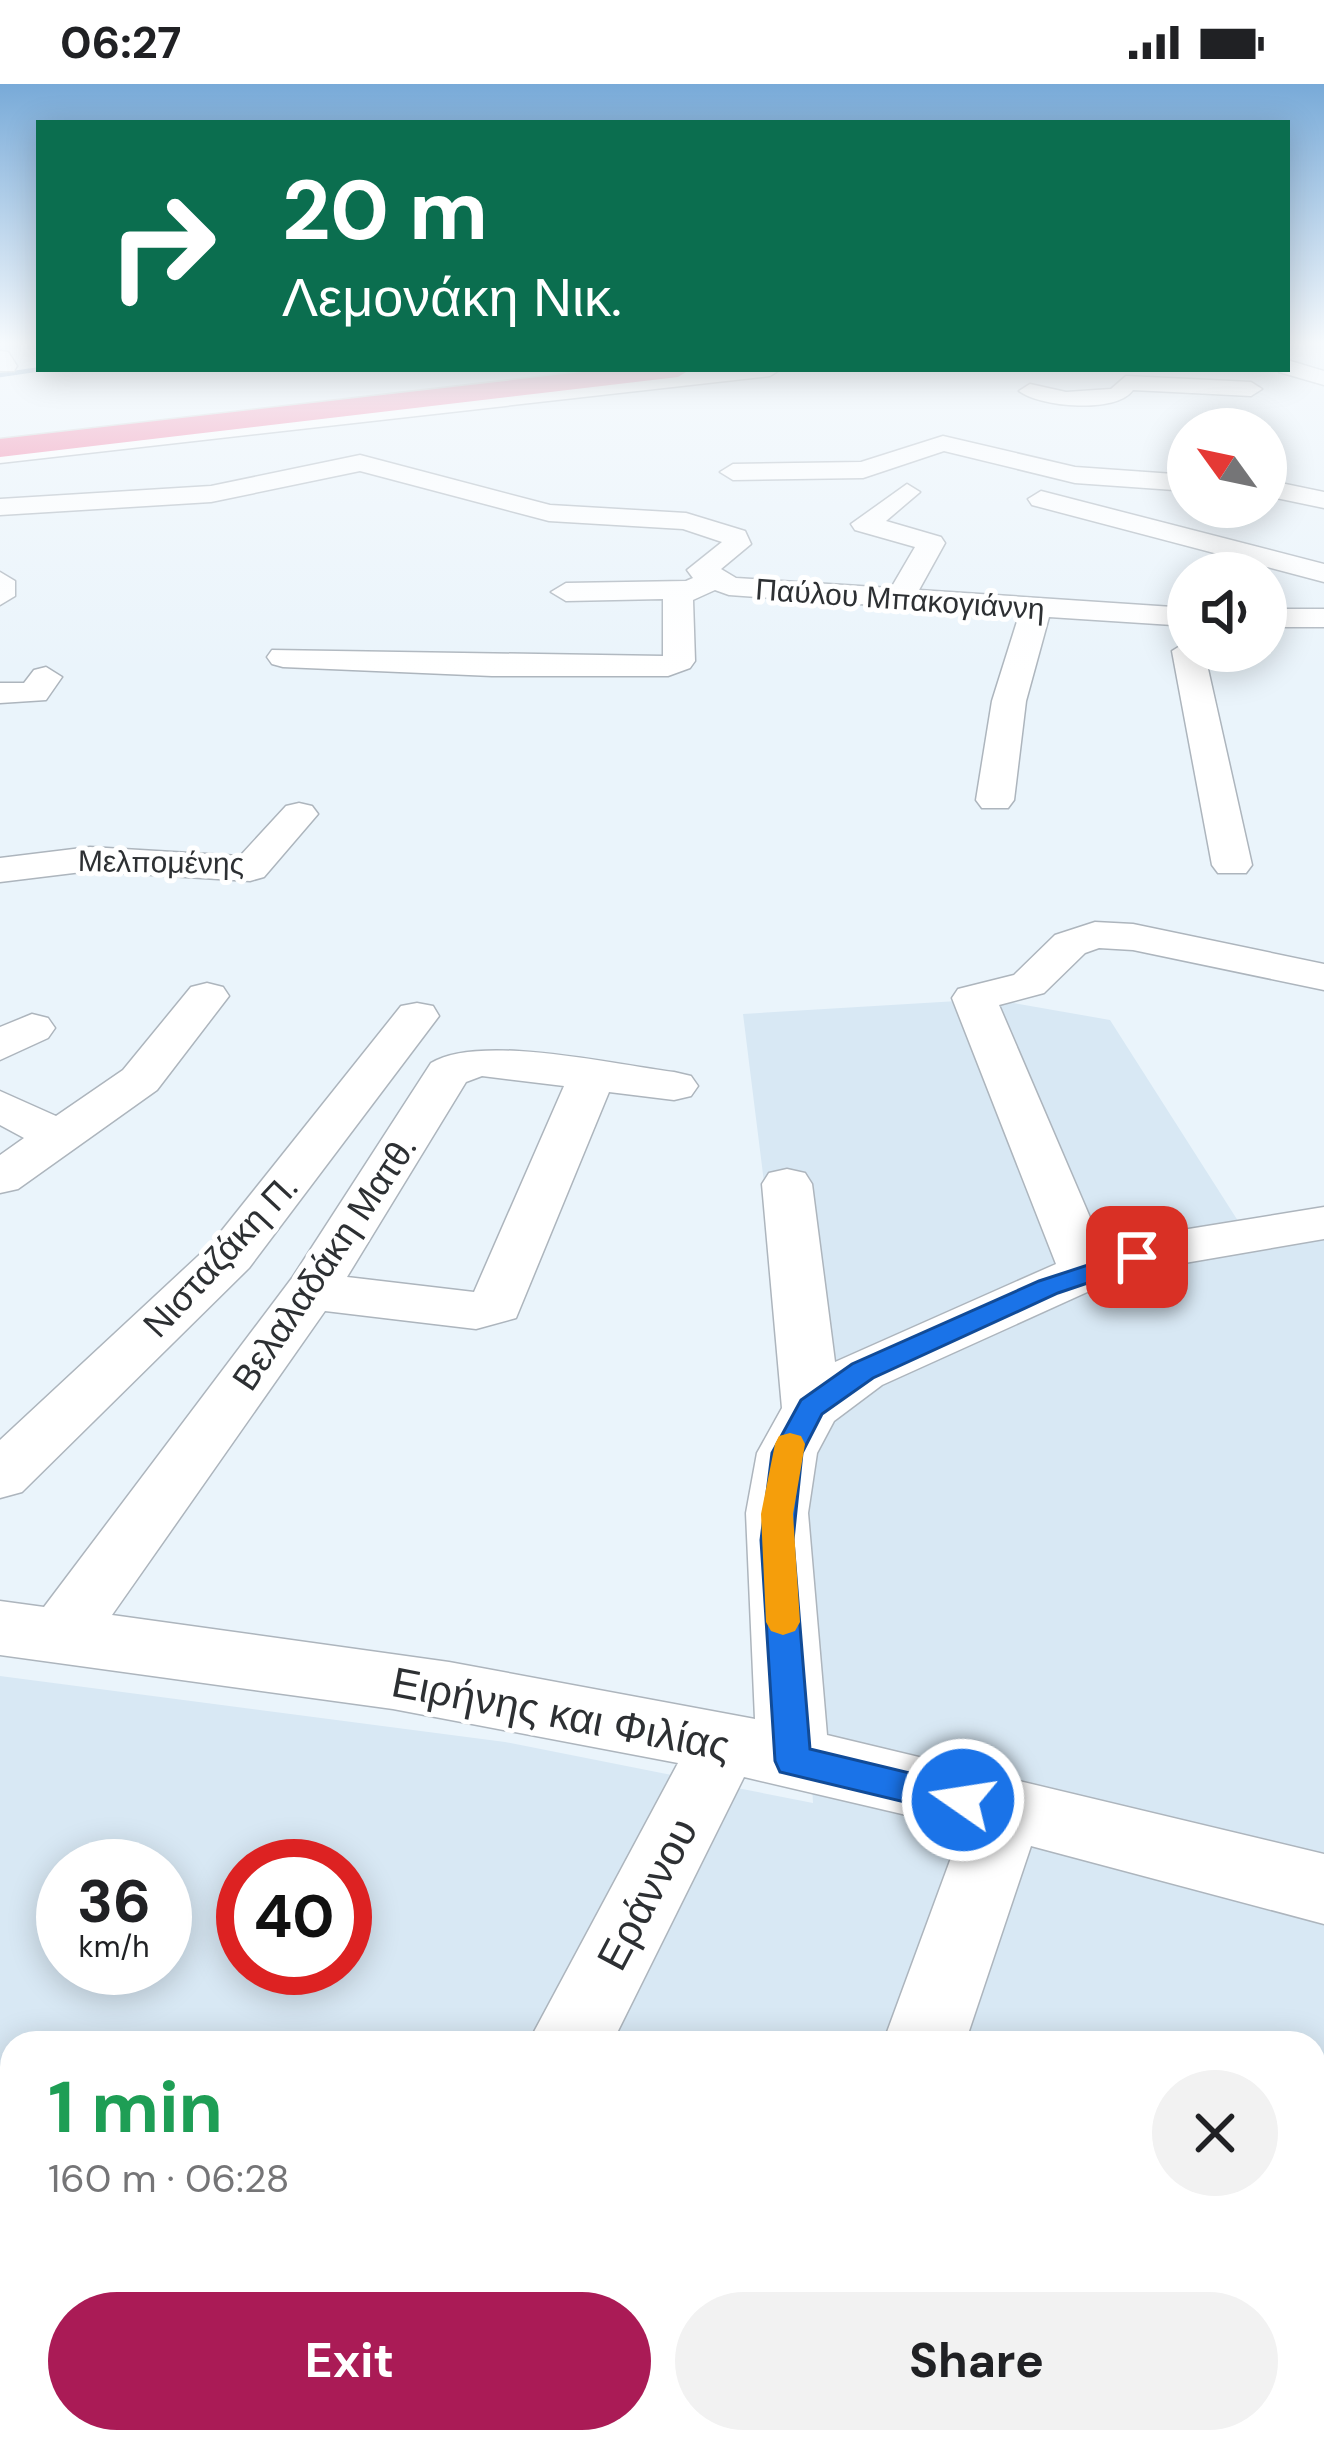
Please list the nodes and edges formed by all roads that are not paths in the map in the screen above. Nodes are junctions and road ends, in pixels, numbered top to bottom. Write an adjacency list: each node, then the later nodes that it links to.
1 (85, 451): 8 (street)
2 (172, 451): 3 (street)
3 (176, 451)
4 (921, 451): 6 (street)
5 (976, 451): 9 (street)
6 (880, 466): 7 (street); 19 (street)
7 (733, 472)
8 (0, 473)
9 (1167, 481)
10 (1287, 492): 12 (street)
11 (1025, 495): 14 (street)
12 (1324, 500)
13 (0, 507): 16 (street, Παύλου Μπακογιάννη)
14 (1324, 573)
15 (0, 581): 18 (street)
16 (698, 585): 17 (street); 19 (street, Παύλου Μπακογιάννη); 24 (street)
17 (566, 592)
18 (0, 596)
19 (901, 596): 20 (street, Παύλου Μπακογιάννη)
20 (1036, 608): 23 (street, Παύλου Μπακογιάννη); 28 (street)
21 (1287, 618): 22 (street)
22 (1324, 618)
23 (1167, 631)
24 (283, 657)
25 (1194, 672): 30 (street)
26 (46, 677): 27 (street)
27 (0, 693)
28 (995, 800)
29 (299, 814): 31 (street, Μελπομένης)
30 (1232, 866)
31 (0, 870)
32 (1324, 977): 42 (street)
33 (207, 996): 38 (street)
34 (417, 1016): 45 (street, Νισταζάκη Π.)
35 (592, 1075): 36 (street, Βελαλαδάκη Ματθ.); 43 (street, Βελαλαδάκη Ματθ.); 43 (street)
36 (674, 1086)
37 (0, 1106): 38 (street)
38 (59, 1138): 39 (street)
39 (0, 1178)
40 (787, 1184): 44 (street)
41 (1324, 1223): 42 (street)
42 (1086, 1272): 44 (street)
43 (311, 1291): 46 (street, Βελαλαδάκη Ματθ.)
44 (811, 1408): 47 (street)
45 (0, 1476)
46 (30, 1632): 47 (street, Ειρήνης και Φιλίας)
47 (759, 1753): 48 (street, Ειρήνης και Φιλίας); 50 (street, Εράννου)
48 (1006, 1810): 49 (street, Ειρήνης και Φιλίας); 51 (street)
49 (1324, 1889)
50 (577, 2031)
51 (928, 2031)

